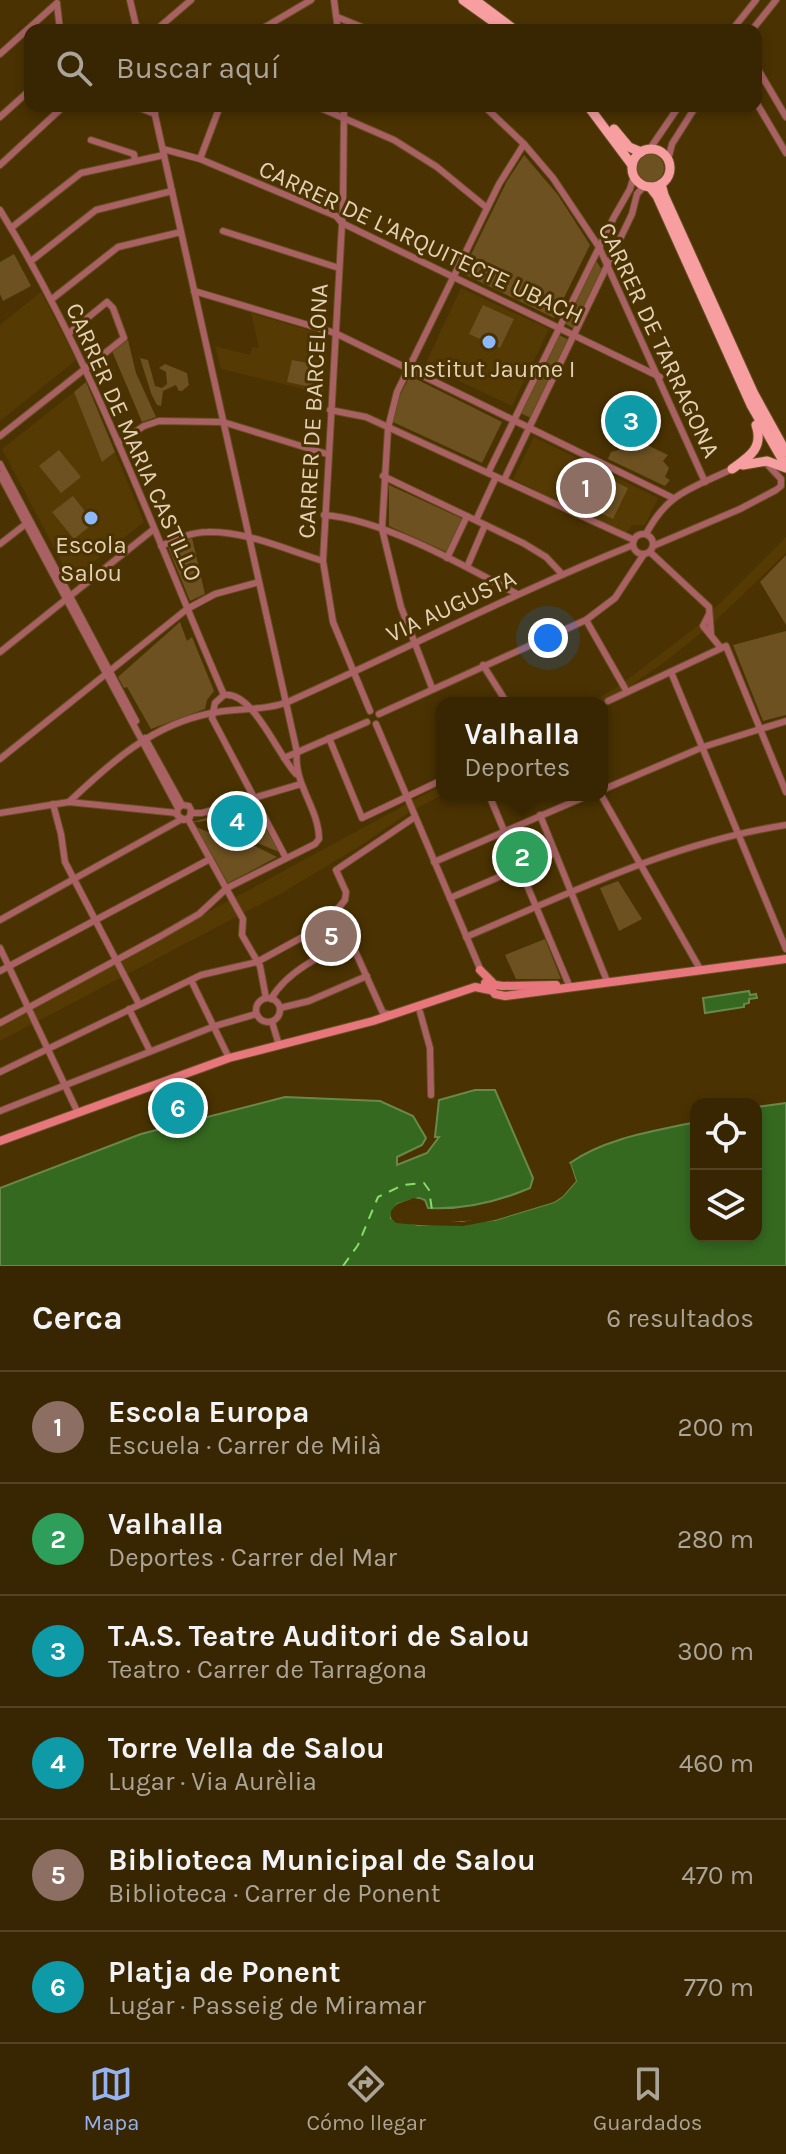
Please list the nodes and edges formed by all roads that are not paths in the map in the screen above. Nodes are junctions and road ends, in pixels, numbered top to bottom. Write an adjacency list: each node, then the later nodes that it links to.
1 (130, 0): 15 (street)
2 (191, 0): 16 (street)
3 (311, 0): 17 (street)
4 (334, 0): 12 (street)
5 (463, 0): 20 (main road)
6 (475, 0): 21 (main road)
7 (756, 0): 22 (street)
8 (776, 0): 23 (street)
9 (56, 2): 10 (street); 11 (street)
10 (47, 12): 11 (street); 13 (street)
11 (59, 15): 14 (street)
12 (337, 17): 18 (street); 19 (street)
13 (34, 24)
14 (60, 24)
15 (136, 24)
16 (163, 24)
17 (270, 24)
18 (338, 24)
19 (354, 24)
20 (497, 24)
21 (507, 24)
22 (739, 24)
23 (757, 24)
24 (24, 33): 25 (street)
25 (0, 54)
26 (762, 76): 41 (street)
27 (24, 95): 39 (street)
28 (57, 112): 50 (street)
29 (154, 112): 45 (street)
30 (218, 112): 47 (street)
31 (332, 112): 40 (street)
32 (345, 112): 40 (street, CARRER DE BARCELONA)
33 (490, 112): 43 (street, CARRER DE TARRAGONA)
34 (592, 112): 51 (main road)
35 (601, 112): 44 (main road)
36 (674, 112): 44 (street)
37 (692, 112): 48 (street)
38 (762, 112): 46 (street)
39 (0, 117)
40 (345, 117): 55 (street); 57 (street, CARRER DE BARCELONA)
41 (786, 117)
42 (91, 140): 49 (street)
43 (524, 144): 55 (street); 61 (street, CARRER DE TARRAGONA)
44 (645, 151): 48 (main road); 51 (main road)
45 (164, 152): 47 (street, CARRER DE L'ARQUITECTE UBACH); 49 (street); 54 (street)
46 (786, 153)
47 (200, 159): 57 (street, CARRER DE L'ARQUITECTE UBACH)
48 (668, 160): 52 (main road)
49 (135, 161): 58 (street)
50 (0, 165)
51 (633, 170): 53 (main road); 61 (street)
52 (661, 184): 53 (main road); 84 (main road)
53 (647, 186): 63 (street); 75 (main road)
54 (172, 191): 60 (street); 62 (street)
55 (487, 208): 65 (street)
56 (0, 210): 58 (street, CARRER DE MARIA CASTILLO)
57 (342, 223): 64 (street, CARRER DE BARCELONA); 65 (street, CARRER DE L'ARQUITECTE UBACH)
58 (11, 228): 62 (street, CARRER DE MARIA CASTILLO)
59 (223, 231): 64 (street)
60 (181, 232): 66 (street); 67 (street)
61 (599, 247): 63 (street, CARRER DE TARRAGONA); 68 (street)
62 (31, 261): 67 (street, CARRER DE MARIA CASTILLO)
63 (608, 263): 71 (street); 74 (street, CARRER DE TARRAGONA)
64 (339, 268): 70 (street, CARRER DE BARCELONA)
65 (454, 276): 68 (street, CARRER DE L'ARQUITECTE UBACH); 73 (street)
66 (194, 291): 70 (street); 78 (street)
67 (52, 299): 69 (street, CARRER DE MARIA CASTILLO)
68 (560, 328): 71 (street, CARRER DE L'ARQUITECTE UBACH); 77 (street)
69 (69, 333): 72 (street, CARRER DE MARIA CASTILLO); 72 (street)
70 (335, 333): 73 (street); 76 (street, CARRER DE BARCELONA)
71 (577, 336): 74 (street, CARRER DE L'ARQUITECTE UBACH); 79 (street)
72 (86, 368): 81 (street); 82 (street, CARRER DE MARIA CASTILLO)
73 (408, 368): 77 (street); 80 (street)
74 (660, 377): 95 (street, CARRER DE TARRAGONA)
75 (739, 378): 83 (main road); 88 (main road)
76 (330, 410): 80 (street); 85 (street, CARRER DE BARCELONA)
77 (515, 420): 79 (street); 90 (street)
78 (223, 422): 82 (street); 85 (street); 105 (street)
79 (529, 427): 94 (street); 96 (street)
80 (388, 428): 90 (street); 92 (street)
81 (0, 436)
82 (118, 443): 102 (street, CARRER DE MARIA CASTILLO)
83 (754, 452): 86 (street); 89 (main road)
84 (786, 452)
85 (327, 454): 97 (street, CARRER DE BARCELONA)
86 (764, 462): 88 (main road); 89 (main road); 109 (street)
87 (0, 464): 100 (street)
88 (786, 467)
89 (732, 469): 95 (street)
90 (488, 473): 93 (street)
91 (0, 475): 100 (street)
92 (383, 476): 98 (street); 103 (street)
93 (496, 477): 94 (street); 99 (street)
94 (504, 480): 106 (street)
95 (705, 482): 96 (street)
96 (673, 498): 104 (street)
97 (324, 515): 103 (street); 111 (street, CARRER DE BARCELONA)
98 (467, 516): 99 (street); 110 (street)
99 (476, 520): 101 (street)
100 (28, 522): 107 (street); 116 (street)
101 (485, 525): 112 (street); 113 (street)
102 (154, 529): 108 (street, CARRER DE MARIA CASTILLO); 116 (street)
103 (382, 529): 110 (street); 119 (street)
104 (646, 534): 106 (street); 109 (street)
105 (249, 538): 108 (street); 111 (street); 114 (street)
106 (633, 542): 109 (street); 113 (street, VIA AUGUSTA)
107 (0, 544)
108 (161, 546): 117 (street, CARRER DE MARIA CASTILLO)
109 (649, 551): 118 (street); 120 (street)
110 (447, 558): 112 (street)
111 (323, 561): 123 (street, CARRER DE BARCELONA)
112 (467, 567): 115 (street)
113 (562, 574): 115 (street, VIA AUGUSTA)
114 (259, 582): 117 (street); 131 (street)
115 (517, 594): 119 (street, VIA AUGUSTA)
116 (68, 598): 121 (street); 125 (street)
117 (187, 609): 125 (street); 128 (street, CARRER DE MARIA CASTILLO)
118 (586, 620): 122 (street); 127 (street)
119 (414, 644): 123 (street, VIA AUGUSTA); 126 (street)
120 (723, 647): 124 (street); 139 (street)
121 (0, 652)
122 (483, 665): 126 (street); 129 (street)
123 (353, 671): 131 (street, VIA AUGUSTA); 133 (street, CARRER DE BARCELONA)
124 (671, 672): 127 (street); 142 (street)
125 (107, 673): 141 (street); 145 (street)
126 (432, 688): 135 (street)
127 (627, 692): 130 (street)
128 (224, 695): 132 (street); 134 (street)
129 (503, 697)
130 (608, 701)
131 (285, 703): 132 (street, VIA AUGUSTA); 143 (street)
132 (248, 708): 134 (street, VIA AUGUSTA); 144 (street)
133 (370, 711): 135 (street); 137 (street)
134 (212, 713): 141 (street, VIA AUGUSTA); 152 (street)
135 (379, 714): 138 (street)
136 (786, 721): 139 (street)
137 (367, 722): 138 (street); 140 (street)
138 (376, 724): 151 (street)
139 (760, 728): 142 (street); 150 (street)
140 (329, 738): 143 (street); 151 (street)
141 (143, 740): 156 (street, VIA AUGUSTA); 158 (street)
142 (703, 747): 149 (street); 165 (street)
143 (297, 752): 144 (street); 146 (street)
144 (284, 758): 146 (street)
145 (0, 759)
146 (297, 775): 148 (street)
147 (436, 783): 151 (street)
148 (301, 784): 152 (street); 167 (street)
149 (608, 789)
150 (786, 792)
151 (406, 796): 162 (street)
152 (254, 799): 161 (street); 167 (street)
153 (492, 801): 164 (street)
154 (574, 801): 160 (street)
155 (607, 801): 170 (street)
156 (69, 802): 157 (street); 158 (street)
157 (53, 804): 159 (street); 172 (street)
158 (179, 809): 161 (street); 161 (street)
159 (0, 813)
160 (540, 815): 164 (street); 166 (street)
161 (187, 817): 168 (street); 172 (street)
162 (415, 817): 169 (street); 179 (street)
163 (786, 825): 165 (street)
164 (504, 831): 169 (street); 171 (street)
165 (738, 833): 170 (street); 182 (street)
166 (555, 853): 171 (street); 174 (street)
167 (286, 858): 173 (street)
168 (210, 859): 173 (street); 178 (street)
169 (434, 862): 175 (street)
170 (639, 865): 174 (street); 188 (street)
171 (520, 868): 175 (street); 176 (street)
172 (74, 879): 177 (street); 178 (street)
173 (227, 888): 185 (street); 186 (street)
174 (571, 892): 176 (street); 193 (street)
175 (450, 898): 180 (street)
176 (536, 908): 180 (street); 194 (street)
177 (0, 920)
178 (96, 920): 185 (street); 187 (street)
179 (310, 933): 183 (street); 186 (street)
180 (466, 937): 189 (street)
181 (0, 948): 187 (street)
182 (786, 949)
183 (321, 956): 191 (street); 200 (street)
184 (786, 959): 188 (street)
185 (117, 960): 202 (street); 203 (street)
186 (257, 962): 192 (street); 200 (street)
187 (9, 966): 190 (street); 203 (street)
188 (700, 969): 193 (street)
189 (480, 970): 194 (street); 197 (street)
190 (0, 971)
191 (367, 976): 204 (street); 209 (street)
192 (191, 980): 202 (street); 213 (street)
193 (607, 981): 195 (street)
194 (567, 984): 195 (street); 197 (street); 199 (street)
195 (588, 984): 199 (street)
196 (470, 985): 197 (street); 198 (street); 201 (street)
197 (488, 987): 198 (street); 199 (street)
198 (455, 994): 201 (street); 206 (street)
199 (513, 995)
200 (269, 999): 204 (street); 208 (street)
201 (425, 1000): 209 (street)
202 (139, 1004): 205 (street)
203 (29, 1007): 211 (street); 215 (street)
204 (280, 1008): 210 (street)
205 (129, 1009): 215 (street); 216 (street)
206 (408, 1010): 209 (street); 212 (street)
207 (420, 1012): 220 (street)
208 (256, 1014): 210 (street); 213 (street)
209 (384, 1014): 212 (street)
210 (272, 1022): 214 (street)
211 (0, 1023)
212 (359, 1024): 214 (street)
213 (215, 1026): 216 (street); 217 (street)
214 (279, 1045): 217 (street)
215 (49, 1049): 218 (street); 219 (street)
216 (150, 1051): 219 (street)
217 (229, 1058): 222 (street)
218 (0, 1072)
219 (65, 1085): 221 (street); 222 (street)
220 (431, 1095)
221 (0, 1111)
222 (77, 1111): 223 (street)
223 (0, 1141)

